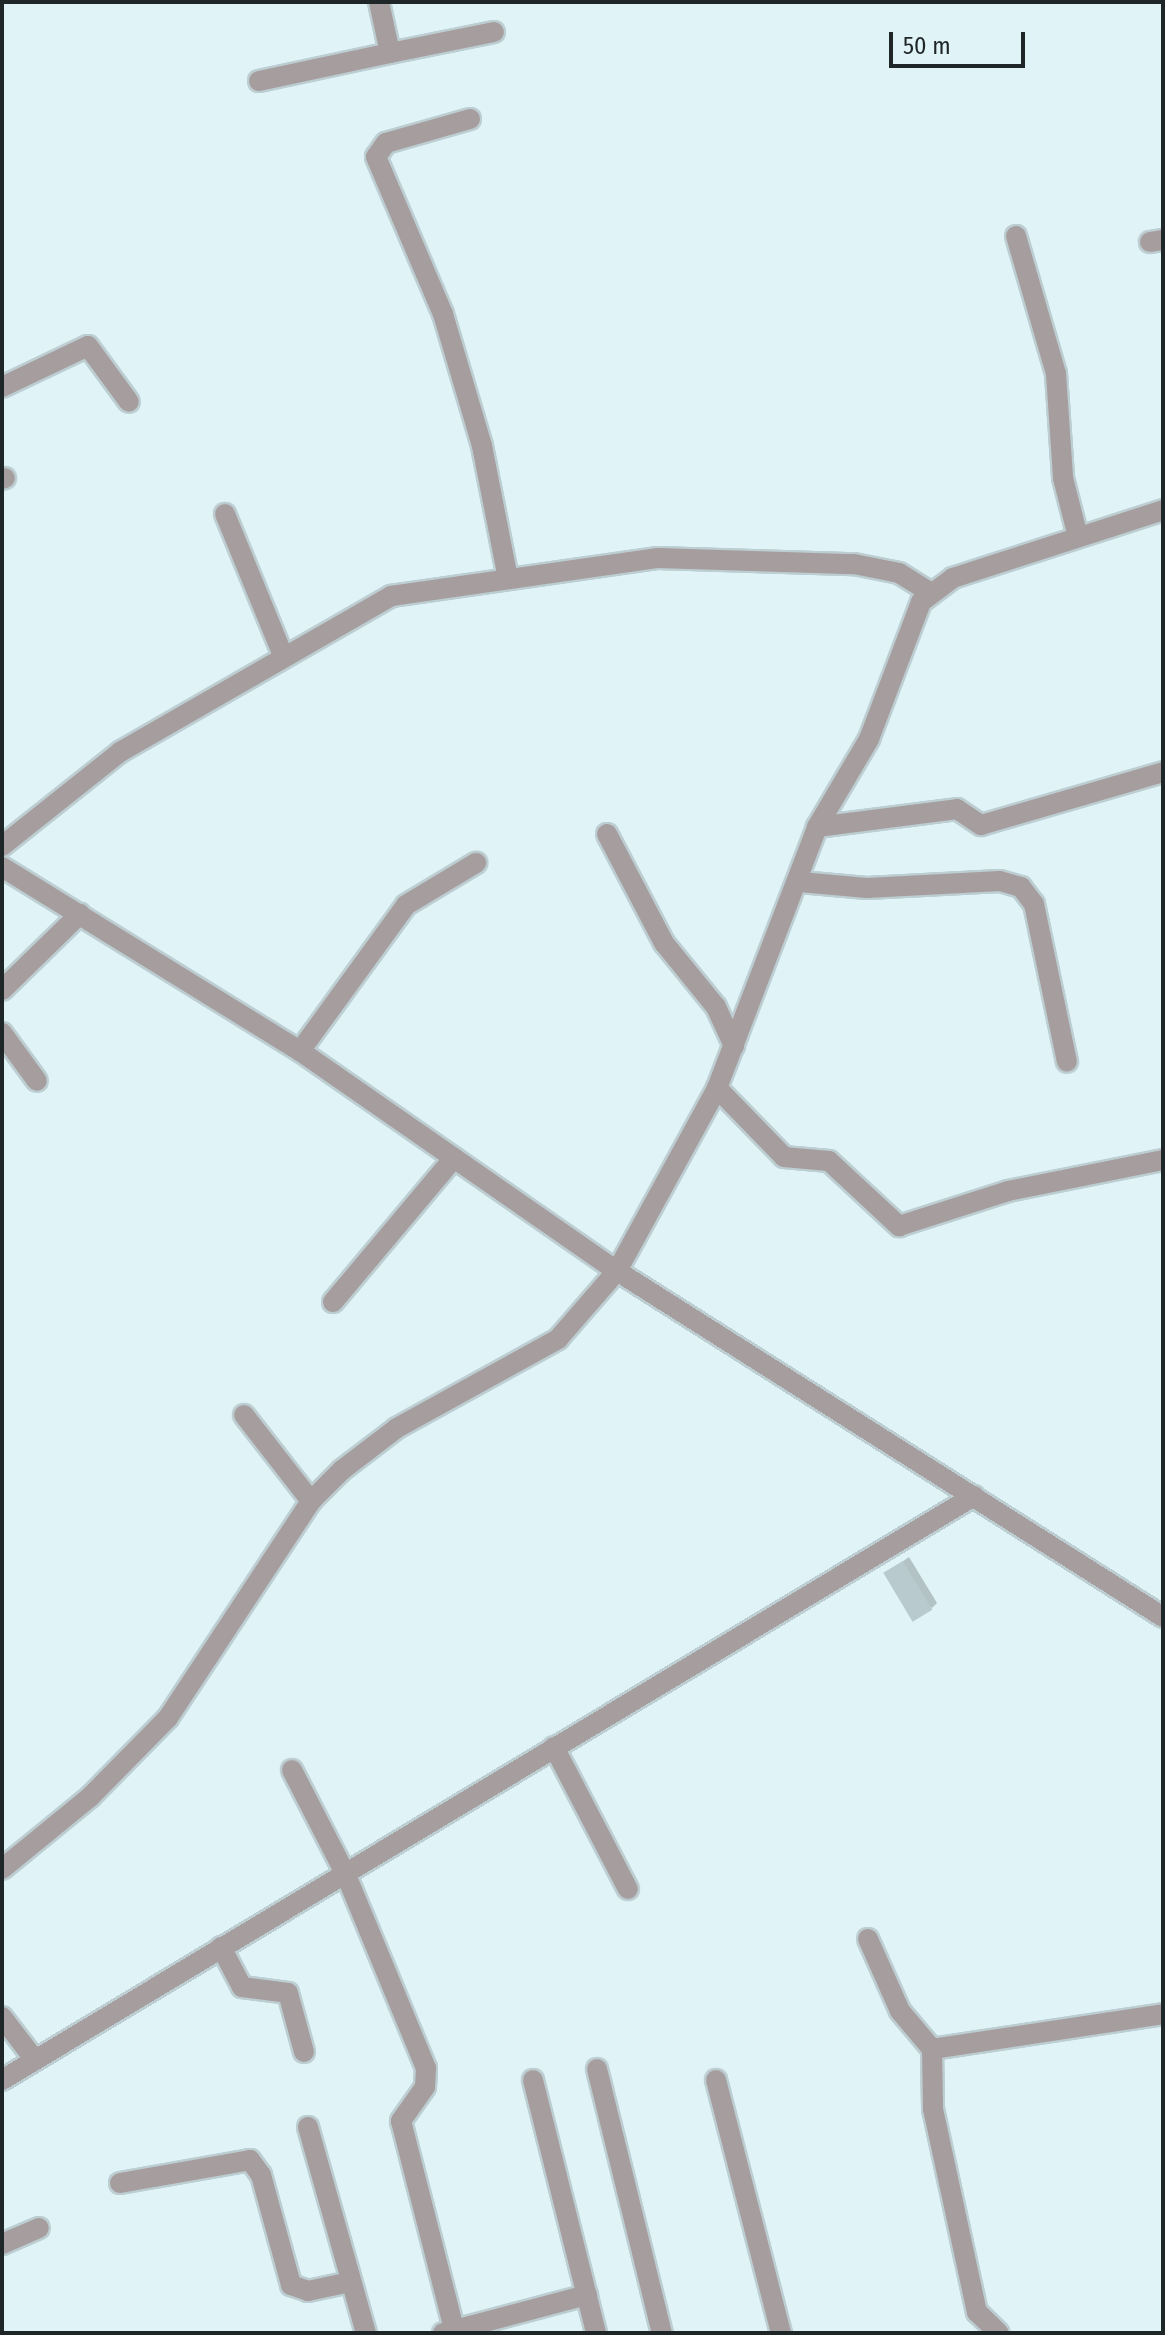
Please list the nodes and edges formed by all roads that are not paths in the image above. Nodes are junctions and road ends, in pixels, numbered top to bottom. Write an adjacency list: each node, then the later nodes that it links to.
1 (379, 2): 3 (street)
2 (494, 32): 3 (street)
3 (390, 53): 4 (street)
4 (259, 81)
5 (470, 119): 12 (street)
6 (1016, 236): 11 (street)
7 (2, 387): 8 (street)
8 (129, 402)
9 (1163, 510): 11 (street)
10 (225, 514): 14 (street)
11 (1078, 537): 13 (street)
12 (507, 574): 13 (street); 14 (street)
13 (929, 592): 16 (street)
14 (282, 653): 18 (street)
15 (1163, 772): 16 (street)
16 (817, 827): 21 (street)
17 (607, 834): 25 (street)
18 (2, 846)
19 (476, 863): 26 (street)
20 (2, 867): 22 (street)
21 (800, 882): 25 (street); 27 (street)
22 (80, 914): 23 (street); 26 (street)
23 (2, 990)
24 (2, 1033): 28 (street)
25 (734, 1046): 29 (street)
26 (300, 1051): 30 (street)
27 (1067, 1062)
28 (37, 1081)
29 (717, 1088): 31 (street); 32 (street)
30 (454, 1158): 32 (street); 33 (street)
31 (1163, 1160)
32 (617, 1271): 35 (street); 36 (street)
33 (333, 1302)
34 (244, 1415): 36 (street)
35 (974, 1496): 37 (street); 38 (street)
36 (311, 1501): 40 (street)
37 (1163, 1617)
38 (554, 1747): 41 (street); 42 (street)
39 (292, 1770): 41 (street)
40 (2, 1869)
41 (346, 1875): 44 (street); 60 (street)
42 (628, 1889)
43 (868, 1939): 47 (street)
44 (221, 1947): 48 (street); 49 (street)
45 (1163, 2014): 47 (street)
46 (2, 2017): 49 (street)
47 (932, 2049): 65 (street)
48 (304, 2052)
49 (35, 2060): 51 (street)
50 (597, 2069): 63 (street)
51 (2, 2080)
52 (533, 2080): 59 (street)
53 (716, 2080): 64 (street)
54 (308, 2127): 58 (street)
55 (120, 2183): 58 (street)
56 (39, 2228): 57 (street)
57 (2, 2244)
58 (350, 2282): 61 (street)
59 (587, 2295): 60 (street); 62 (street)
60 (451, 2332)
61 (366, 2333)
62 (596, 2333)
63 (662, 2333)
64 (781, 2333)
65 (999, 2333)

